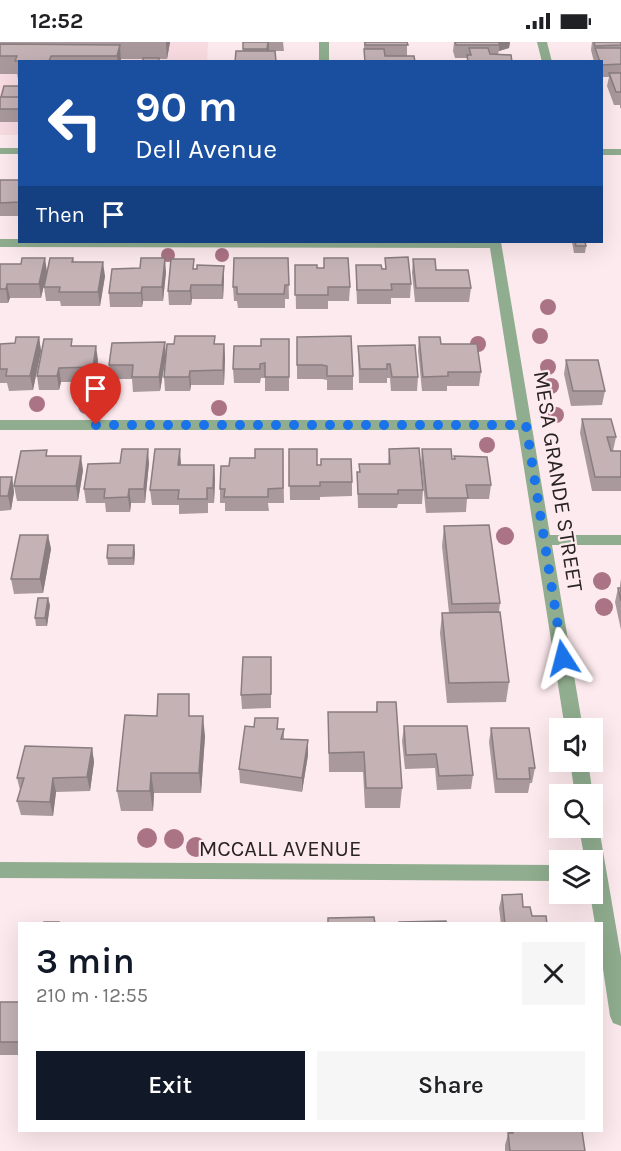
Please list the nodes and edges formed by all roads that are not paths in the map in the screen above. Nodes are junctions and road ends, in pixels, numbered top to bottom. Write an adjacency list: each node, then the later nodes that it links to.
1 (324, 42): 3 (street)
2 (542, 42): 4 (street)
3 (324, 60)
4 (546, 60)
5 (0, 151): 6 (street)
6 (18, 151)
7 (603, 152): 8 (street)
8 (621, 152)
9 (0, 243): 10 (street)
10 (495, 243): 12 (street, MESA GRANDE STREET)
11 (0, 425): 12 (street)
12 (526, 425): 13 (street, MESA GRANDE STREET)
13 (545, 540): 14 (street); 15 (street, MESA GRANDE STREET)
14 (621, 540)
15 (572, 718)
16 (0, 870): 17 (street, MCCALL AVENUE)
17 (549, 873)
18 (600, 904): 19 (street)
19 (621, 1016)

